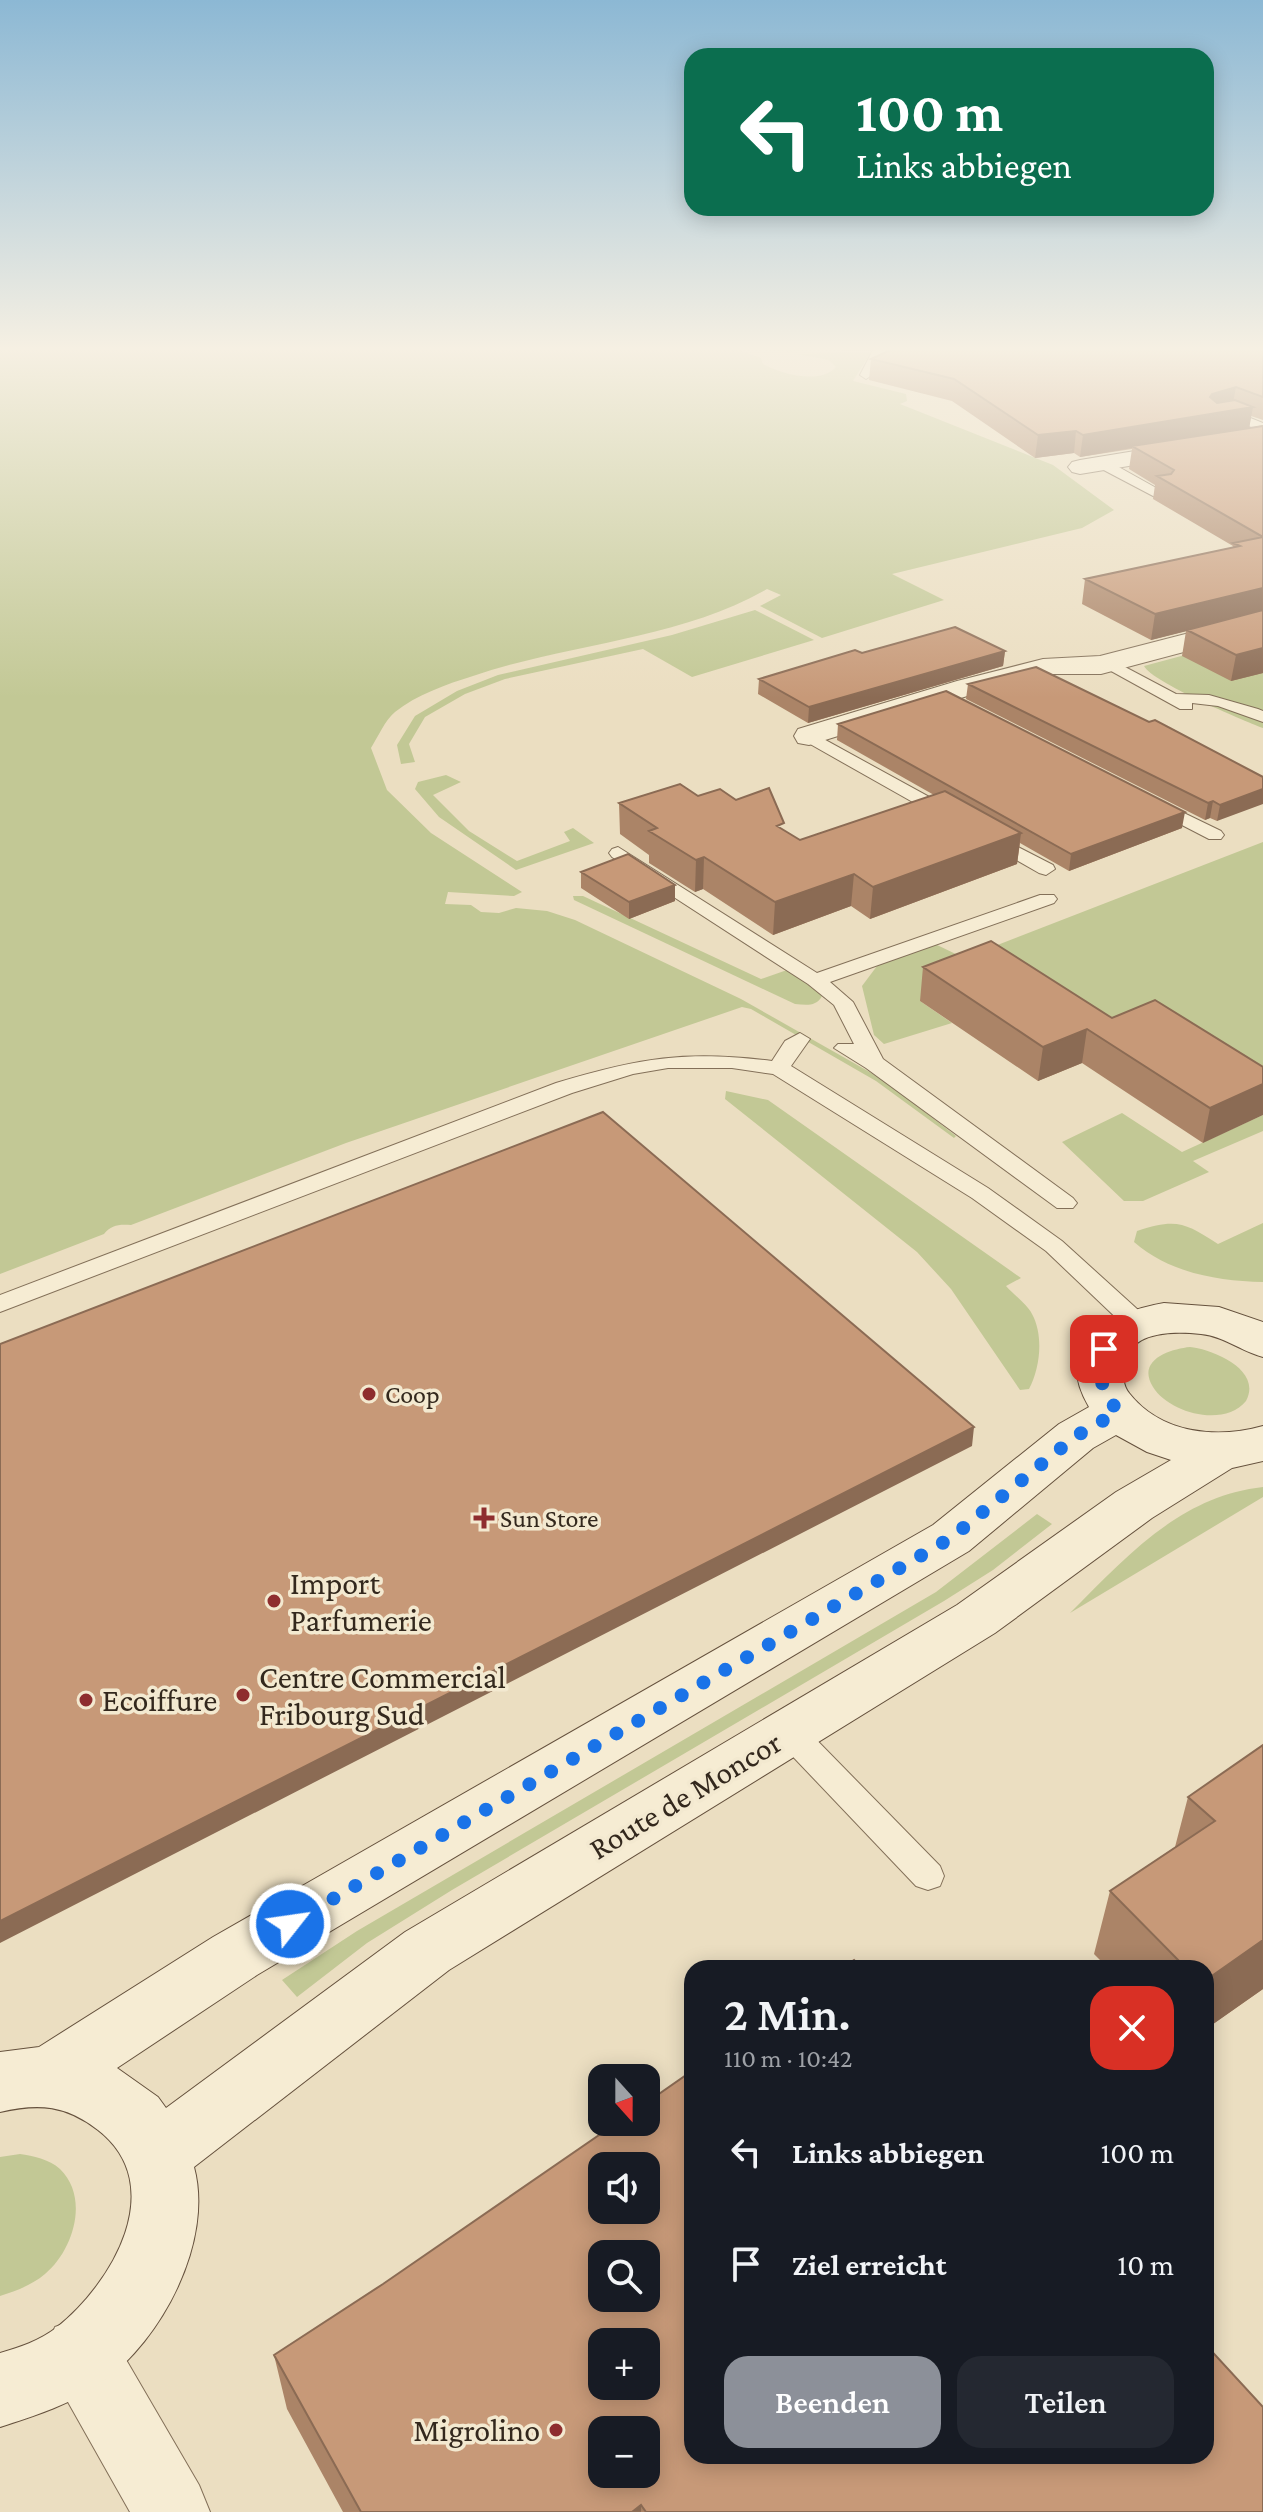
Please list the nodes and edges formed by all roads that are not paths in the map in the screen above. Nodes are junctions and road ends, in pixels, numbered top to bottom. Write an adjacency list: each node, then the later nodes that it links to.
1 (1097, 464): 2 (main road)
2 (1092, 465): 3 (lane)
3 (1160, 494)
4 (1263, 622): 5 (main road)
5 (1108, 663): 6 (main road); 8 (lane)
6 (941, 695): 7 (lane); 9 (main road)
7 (968, 709)
8 (1263, 717)
9 (809, 736): 13 (lane)
10 (1147, 800): 11 (lane)
11 (1215, 835)
12 (618, 853): 15 (lane)
13 (1046, 869)
14 (1047, 899): 15 (lane)
15 (815, 980): 18 (lane)
16 (800, 1039): 19 (lane)
17 (845, 1048): 18 (lane)
18 (874, 1063): 20 (lane)
19 (779, 1068): 21 (lane); 22 (lane)
20 (1065, 1203)
21 (0, 1304)
22 (1138, 1324): 23 (main road); 24 (main road)
23 (1263, 1342)
24 (1118, 1412): 25 (main road); 28 (main road)
25 (1243, 1447): 26 (main road, Route de Moncor)
26 (789, 1732): 27 (lane); 29 (main road, Route de Moncor)
27 (928, 1876)
28 (24, 2080): 29 (main road)
29 (158, 2154): 30 (main road)
30 (81, 2353): 31 (main road); 32 (main road)
31 (0, 2390)
32 (172, 2512)

